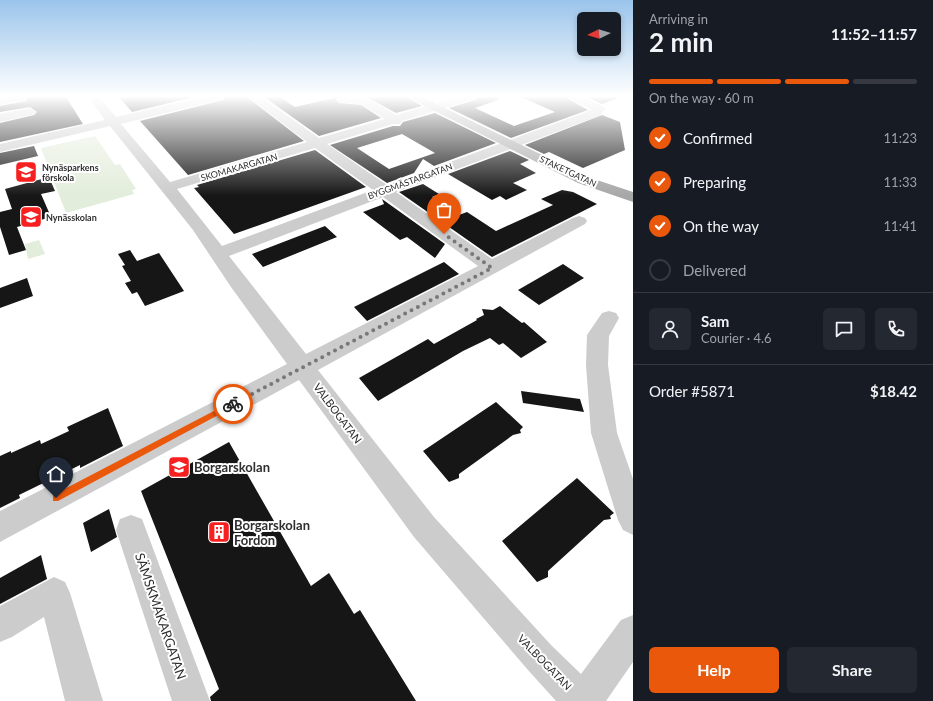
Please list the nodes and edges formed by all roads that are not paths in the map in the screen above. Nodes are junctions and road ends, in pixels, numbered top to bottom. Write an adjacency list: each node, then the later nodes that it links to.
1 (83, 130): 9 (street)
2 (118, 130): 10 (street, VALBOGATAN)
3 (297, 130): 7 (street)
4 (364, 130): 7 (street, SKOMAKARGATAN)
5 (477, 130): 8 (main road, STAKETGATAN)
6 (550, 130): 8 (street, BYGGMÄSTARGATAN)
7 (316, 144): 10 (street, SKOMAKARGATAN); 12 (street)
8 (508, 145): 11 (main road, STAKETGATAN); 12 (street, BYGGMÄSTARGATAN); 13 (main road, STAKETGATAN)
9 (0, 148)
10 (168, 187): 17 (street, VALBOGATAN)
11 (593, 190): 14 (main road, STAKETGATAN); 15 (main road, STAKETGATAN)
12 (384, 191): 17 (street, BYGGMÄSTARGATAN); 18 (street)
13 (633, 197)
14 (633, 203)
15 (633, 212)
16 (578, 221): 18 (street)
17 (219, 253): 20 (street, VALBOGATAN)
18 (492, 268): 20 (street)
19 (609, 318): 21 (street)
20 (303, 367): 22 (street); 28 (street, VALBOGATAN)
21 (633, 520)
22 (0, 527)
23 (131, 530): 27 (street, SÄMSKMAKARGATAN)
24 (0, 625): 26 (street)
25 (633, 632): 29 (street)
26 (84, 701)
27 (191, 701)
28 (580, 701)
29 (584, 701)

